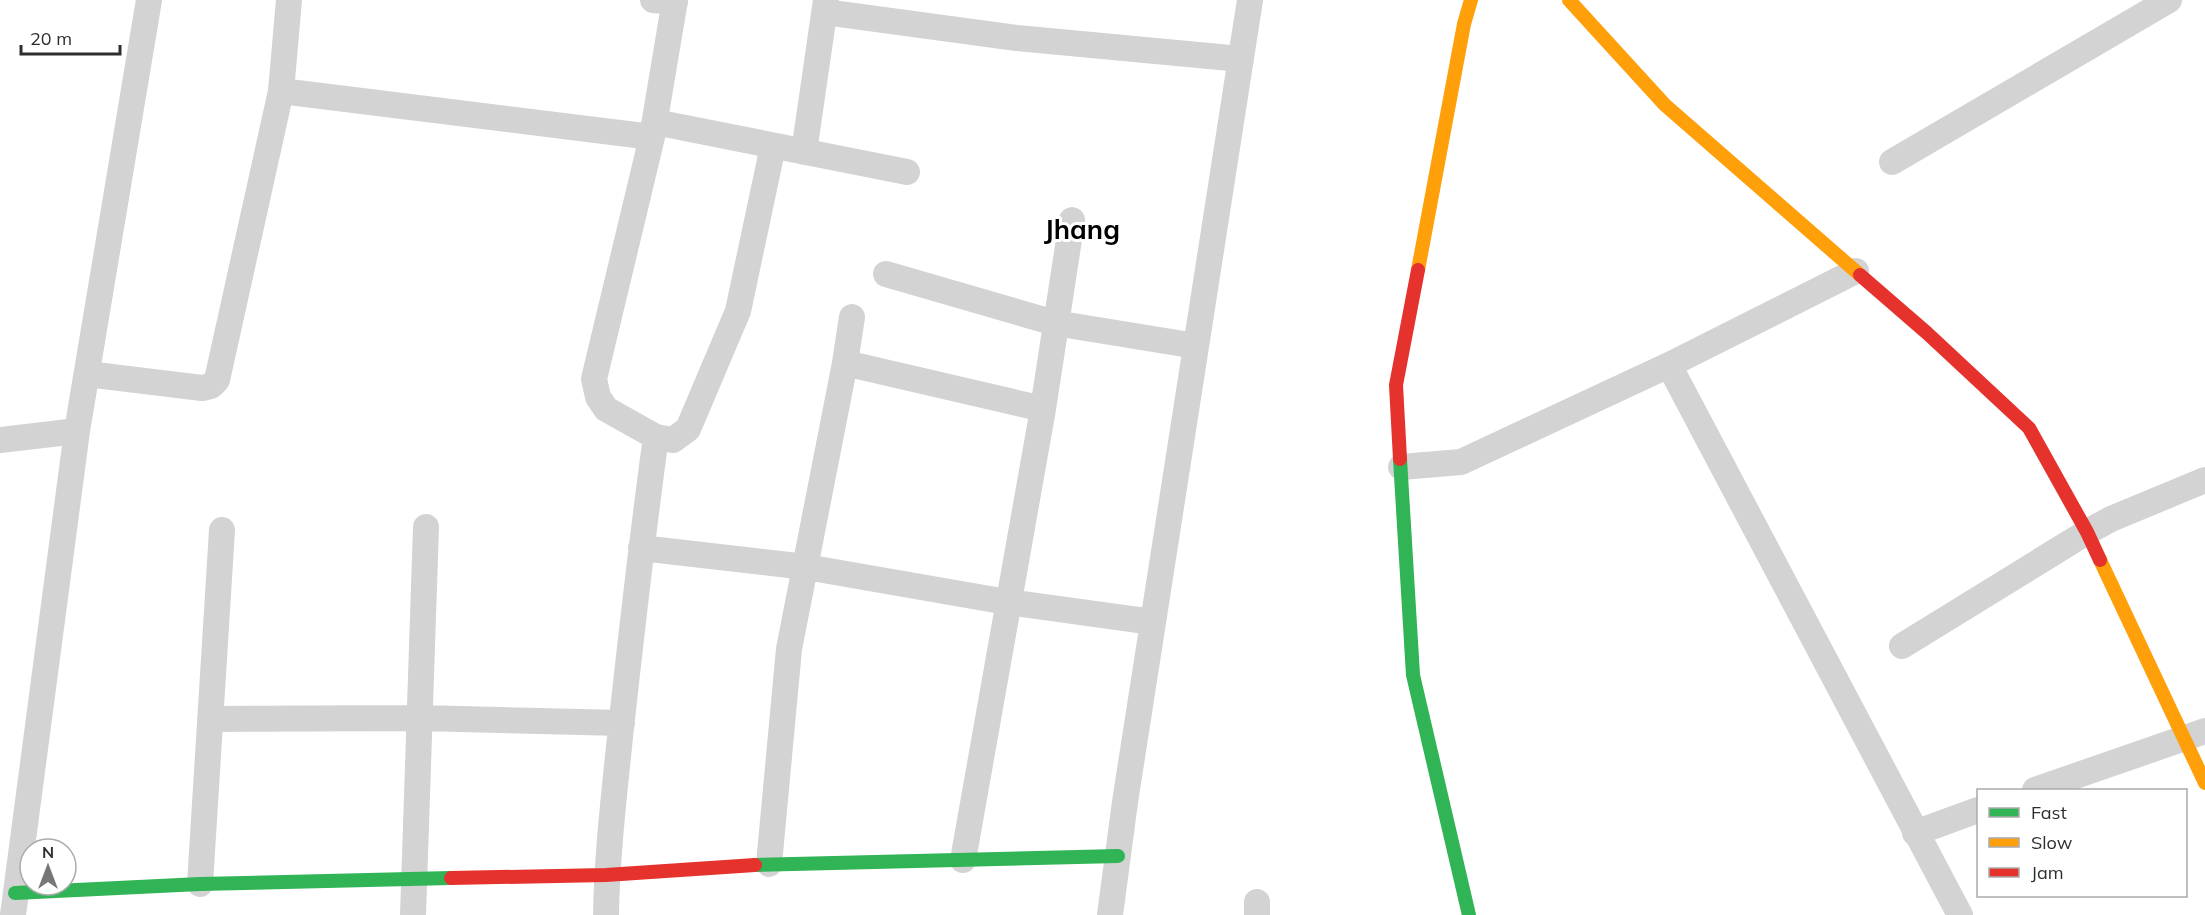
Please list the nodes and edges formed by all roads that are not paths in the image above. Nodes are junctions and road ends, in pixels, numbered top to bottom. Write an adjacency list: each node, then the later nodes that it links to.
1 (149, 0): 24 (street)
2 (289, 0): 10 (street)
3 (1250, 0): 9 (street)
4 (1471, 0): 29 (street)
5 (1569, 0): 17 (street)
6 (2169, 0): 14 (street)
7 (668, 1): 11 (street)
8 (825, 6): 9 (street); 13 (street)
9 (1241, 59): 21 (street)
10 (281, 91): 11 (street); 24 (street)
11 (654, 129): 12 (street); 27 (street)
12 (773, 146): 13 (street); 27 (street)
13 (804, 152): 15 (street)
14 (1892, 162)
15 (907, 172)
16 (1072, 220): 20 (street)
17 (1856, 271): 23 (street); 33 (street)
18 (886, 274): 20 (street)
19 (852, 317): 22 (street)
20 (1056, 323): 21 (street); 25 (street)
21 (1196, 346): 37 (street)
22 (845, 363): 25 (street); 35 (street)
23 (1669, 365): 29 (street); 46 (street)
24 (87, 374): 26 (street)
25 (1043, 408): 36 (street)
26 (77, 431): 28 (street); 53 (street)
27 (656, 437): 34 (street)
28 (0, 440)
29 (1401, 467): 57 (street)
30 (2205, 480): 33 (street)
31 (426, 527): 39 (street)
32 (222, 530): 40 (street)
33 (2086, 532): 38 (street); 42 (street)
34 (641, 548): 35 (street); 41 (street)
35 (806, 567): 36 (street); 49 (street)
36 (1007, 602): 37 (street); 48 (street)
37 (1153, 622): 47 (street)
38 (1902, 646)
39 (420, 718): 40 (street); 41 (street); 51 (street)
40 (210, 719): 52 (street)
41 (622, 723): 50 (street)
42 (2195, 734): 43 (street); 44 (street)
43 (2205, 783)
44 (2038, 789)
45 (1977, 810): 46 (street)
46 (1915, 833): 58 (street)
47 (1118, 856): 48 (street); 56 (street)
48 (963, 860): 49 (street)
49 (769, 864): 50 (street)
50 (606, 875): 51 (street); 55 (street)
51 (414, 881): 52 (street); 54 (street)
52 (200, 884): 53 (street)
53 (14, 904)
54 (414, 915)
55 (606, 915)
56 (1110, 915)
57 (1470, 915)
58 (1960, 915)

